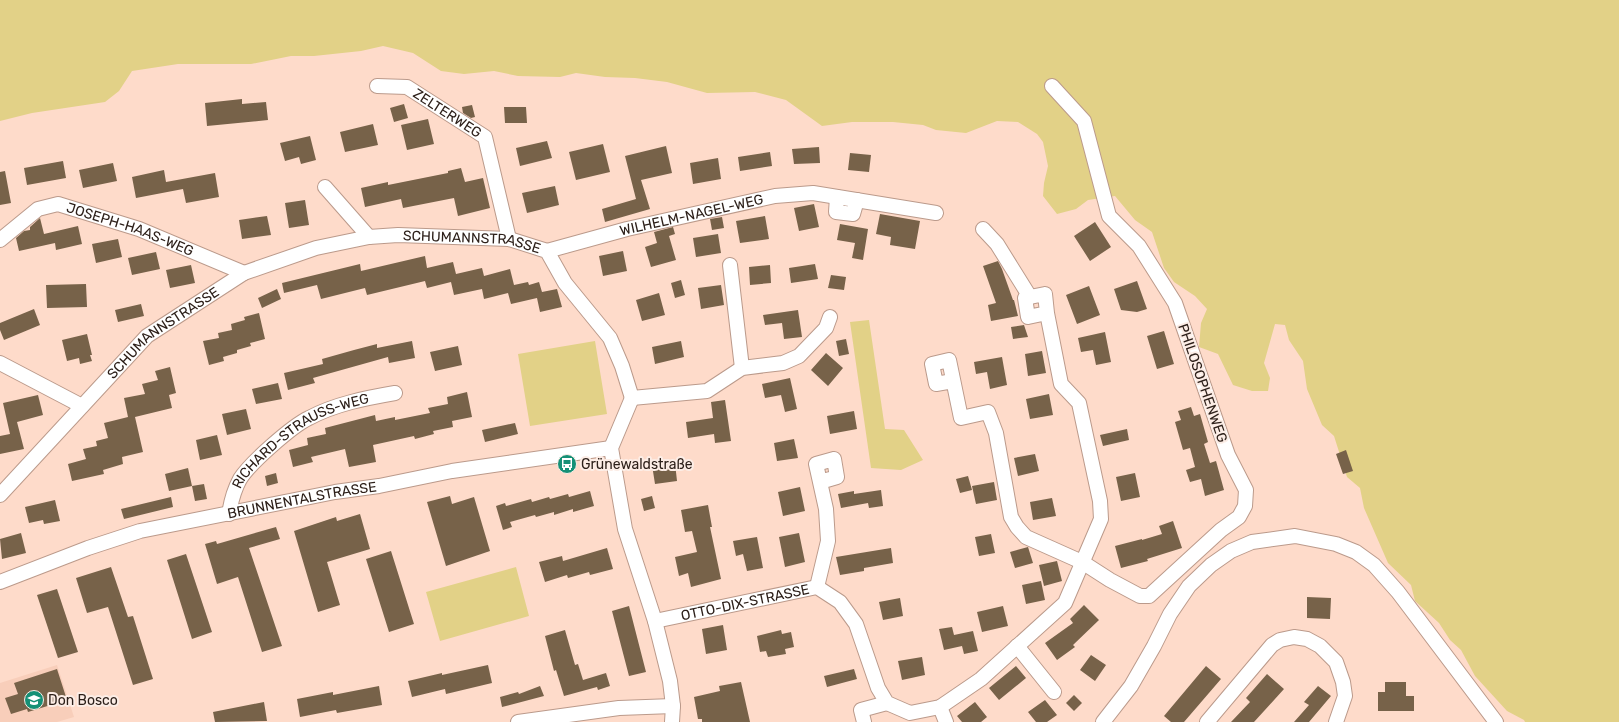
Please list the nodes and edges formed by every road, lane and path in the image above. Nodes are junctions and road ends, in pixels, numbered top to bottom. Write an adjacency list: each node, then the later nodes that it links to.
1 (377, 86): 7 (street, ZELTERWEG)
2 (1052, 86): 25 (street, PHILOSOPHENWEG)
3 (325, 186): 6 (street)
4 (936, 212): 9 (street, WILHELM-NAGEL-WEG)
5 (983, 229): 12 (street)
6 (369, 237): 7 (street, SCHUMANNSTRASSE); 11 (street, SCHUMANNSTRASSE)
7 (510, 239): 9 (street, SCHUMANNSTRASSE)
8 (0, 240): 11 (street, JOSEPH-HAAS-WEG)
9 (547, 251): 19 (street, SCHUMANNSTRASSE)
10 (730, 265): 16 (street)
11 (244, 273): 20 (street, SCHUMANNSTRASSE)
12 (1030, 297): 13 (street); 13 (street)
13 (1047, 314): 25 (street)
14 (830, 317): 16 (street)
15 (0, 363): 20 (street)
16 (742, 368): 19 (street)
17 (953, 381): 25 (street, PHILOSOPHENWEG)
18 (395, 393): 24 (street, RICHARD-STRAUSS-WEG)
19 (632, 398): 21 (street)
20 (82, 406): 23 (street, SCHUMANNSTRASSE)
21 (611, 448): 24 (street, BRUNNENTALSTRASSE); 28 (street)
22 (820, 482): 27 (street)
23 (0, 495)
24 (229, 514): 26 (street, BRUNNENTALSTRASSE)
25 (1082, 562): 29 (street)
26 (0, 582)
27 (817, 587): 28 (street, OTTO-DIX-STRASSE); 31 (street, OTTO-DIX-STRASSE)
28 (655, 621): 32 (street)
29 (1017, 646): 30 (street); 33 (street)
30 (1054, 692)
31 (887, 703): 33 (street); 36 (street)
32 (673, 706): 34 (street); 35 (street)
33 (940, 707): 37 (street)
34 (518, 722)
35 (672, 722)
36 (864, 722)
37 (946, 722)
38 (1103, 722): 41 (street)
39 (1207, 722): 40 (street)
40 (1336, 722)
41 (1496, 722)

